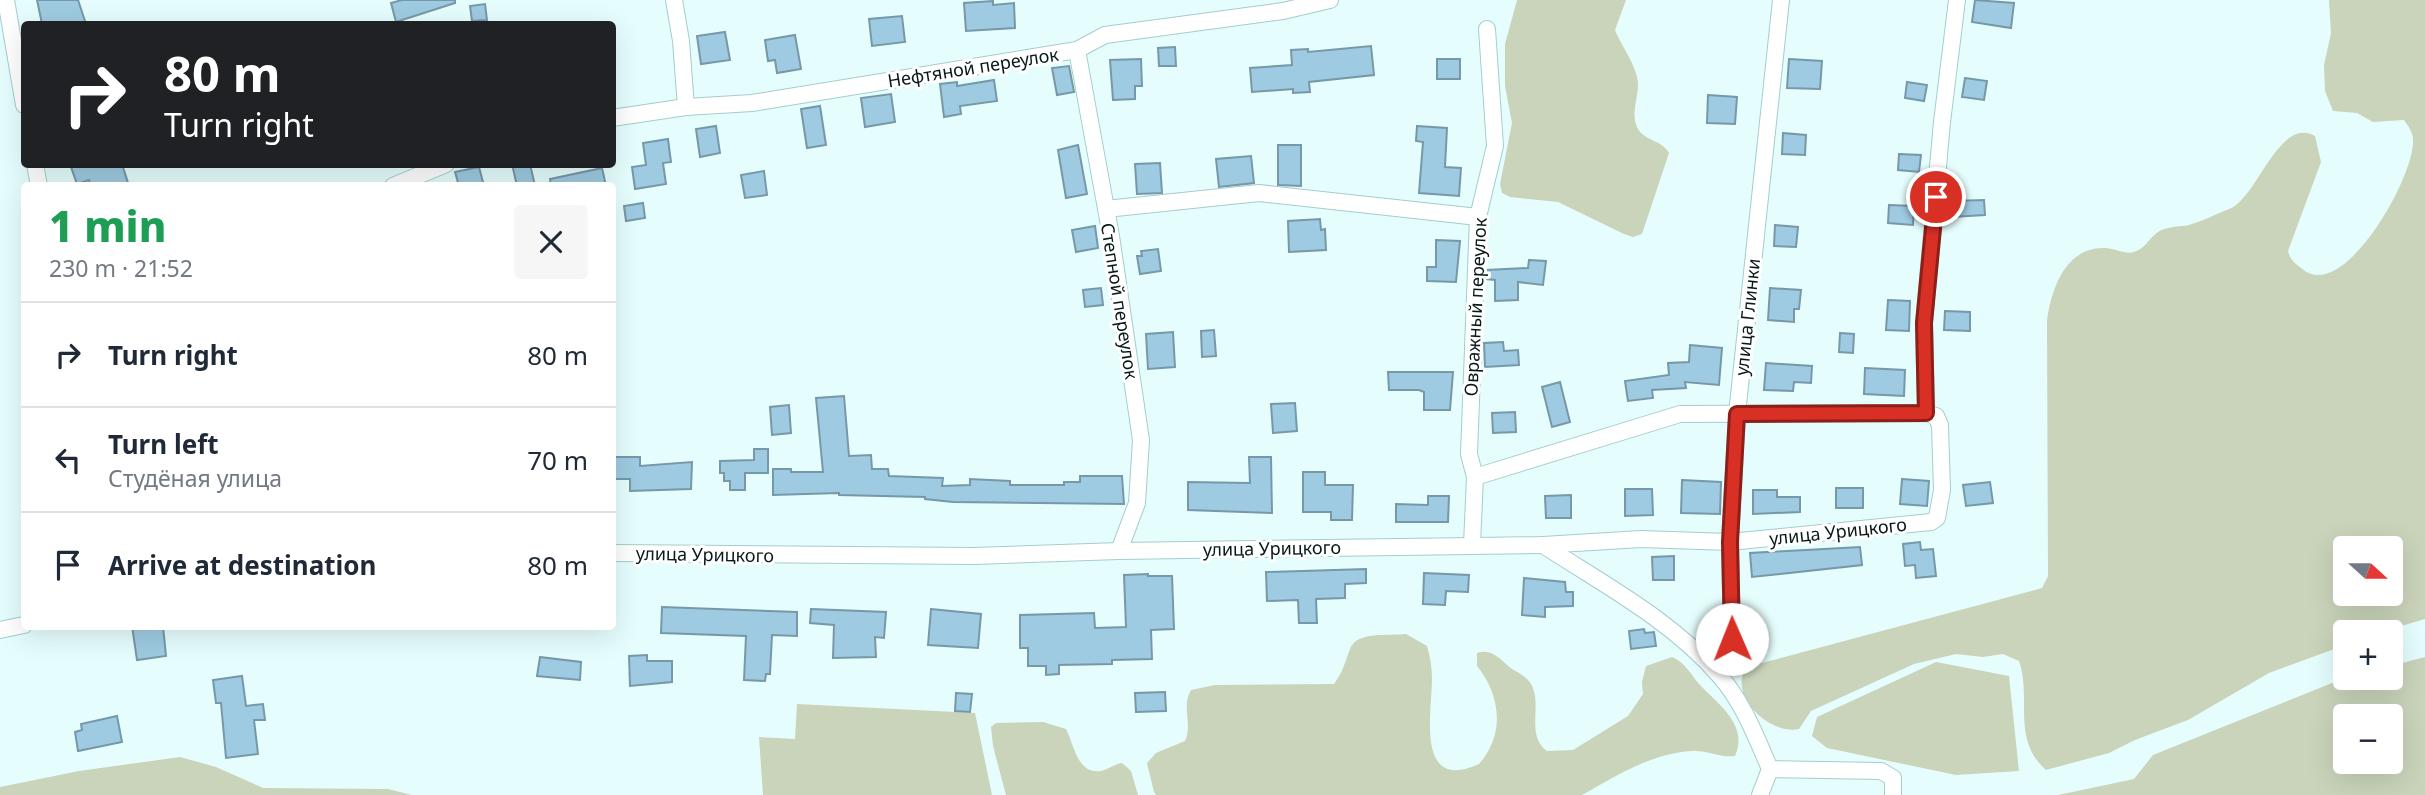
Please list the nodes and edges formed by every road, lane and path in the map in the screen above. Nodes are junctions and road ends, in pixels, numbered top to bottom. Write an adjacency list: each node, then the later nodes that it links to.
1 (6, 0): 8 (street)
2 (674, 0): 9 (street)
3 (1330, 0): 7 (street, Нефтяной переулок)
4 (1781, 0): 16 (street, улица Глинки)
5 (1957, 0): 15 (street)
6 (1487, 29): 14 (street, Овражный переулок)
7 (1077, 50): 9 (street, Нефтяной переулок); 13 (street, Степной переулок)
8 (21, 88)
9 (686, 107): 10 (street, Нефтяной переулок)
10 (616, 117)
11 (436, 168): 12 (street)
12 (403, 182)
13 (1106, 209): 14 (street); 21 (street, Степной переулок)
14 (1478, 217): 17 (street, Овражный переулок)
15 (1926, 413): 16 (street); 18 (street, улица Урицкого)
16 (1737, 414): 17 (street); 18 (street, улица Глинки)
17 (1475, 477): 19 (street, Овражный переулок)
18 (1730, 542): 20 (street, улица Урицкого); 25 (street, улица Глинки)
19 (1472, 545): 20 (street, улица Урицкого); 21 (street, улица Урицкого)
20 (1543, 545): 25 (street)
21 (1119, 551): 22 (street, улица Урицкого)
22 (616, 553)
23 (21, 626): 24 (street)
24 (0, 630)
25 (1720, 676): 26 (street)
26 (1770, 769): 27 (street); 28 (street)
27 (1893, 787)
28 (1760, 795)

